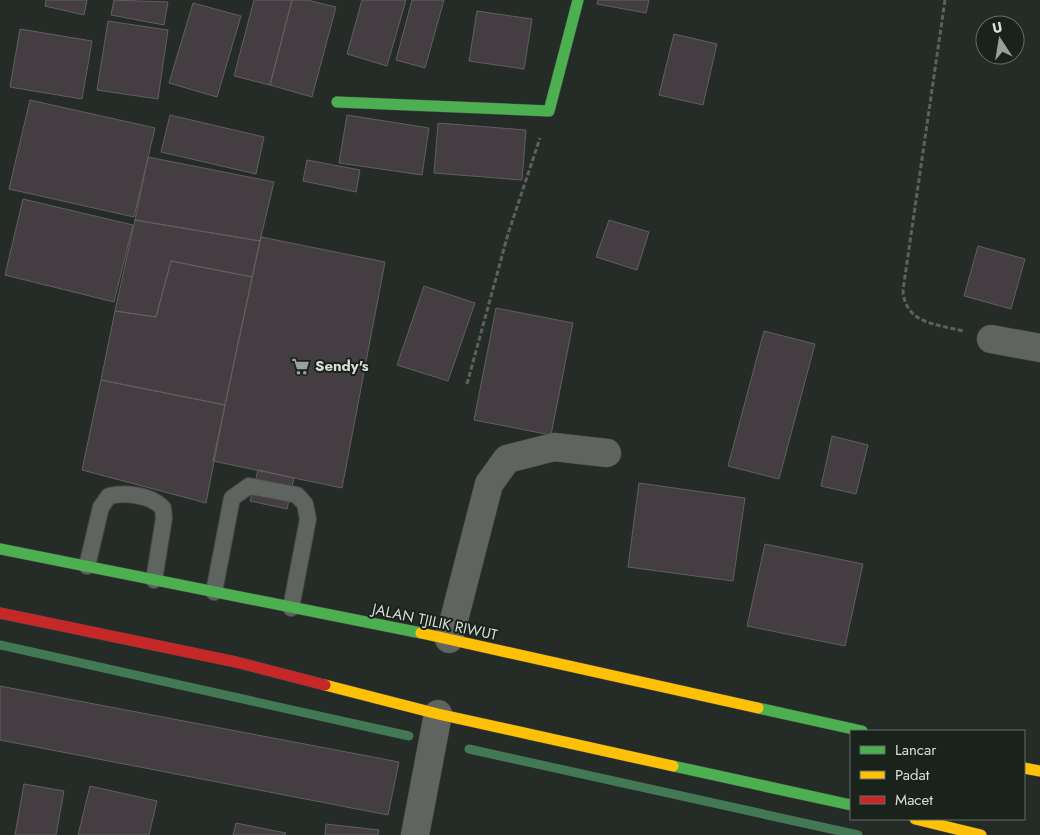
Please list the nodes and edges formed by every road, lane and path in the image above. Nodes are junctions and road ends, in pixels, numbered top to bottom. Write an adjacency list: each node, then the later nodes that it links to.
1 (578, 0): 4 (main road)
2 (945, 0): 5 (path)
3 (336, 102): 4 (main road)
4 (549, 111): 7 (path)
5 (991, 339): 6 (street)
6 (1040, 348)
7 (467, 384)
8 (607, 453): 15 (street)
9 (0, 549): 10 (main road, JALAN TJILIK RIWUT)
10 (87, 566): 11 (main road, JALAN TJILIK RIWUT); 11 (lane)
11 (154, 580): 12 (main road, JALAN TJILIK RIWUT)
12 (214, 592): 13 (main road, JALAN TJILIK RIWUT); 13 (lane)
13 (291, 608): 15 (main road, JALAN TJILIK RIWUT)
14 (0, 613): 16 (main road)
15 (449, 639): 17 (main road, JALAN TJILIK RIWUT)
16 (438, 714): 20 (main road); 22 (street)
17 (858, 730)
18 (1025, 768): 19 (main road)
19 (1040, 772)
20 (850, 805)
21 (919, 820): 23 (main road)
22 (415, 835)
23 (980, 835)

